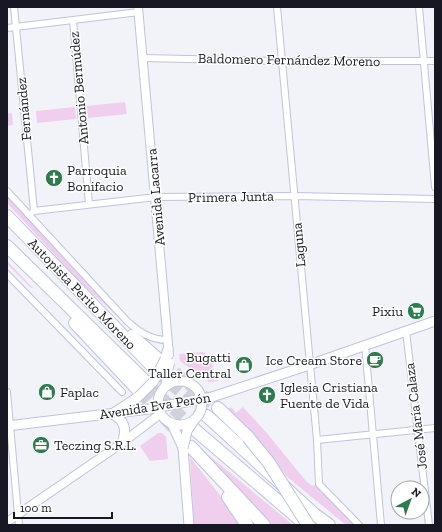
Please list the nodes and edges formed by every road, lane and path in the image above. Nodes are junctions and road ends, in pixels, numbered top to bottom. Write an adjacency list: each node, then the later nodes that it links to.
1 (14, 7): 6 (street, Fernández)
2 (277, 7): 9 (street, Laguna)
3 (419, 7): 10 (street)
4 (138, 10): 5 (street); 8 (street, Avenida Lacarra)
5 (73, 20): 6 (street); 17 (street, Antonio Bermúdez)
6 (16, 27): 7 (street); 18 (street, Fernández)
7 (7, 28)
8 (143, 58): 9 (street, Baldomero Fernández Moreno); 15 (street, Avenida Lacarra)
9 (282, 61): 10 (street, Baldomero Fernández Moreno); 14 (street, Laguna)
10 (424, 61): 11 (street, Baldomero Fernández Moreno); 12 (street)
11 (435, 61)
12 (435, 187)
13 (7, 191): 18 (street)
14 (295, 196): 15 (street, Primera Junta); 16 (street, Primera Junta); 27 (street, Laguna)
15 (156, 197): 17 (street, Primera Junta); 24 (street, Avenida Lacarra)
16 (435, 199)
17 (89, 204): 18 (street, Primera Junta)
18 (31, 213): 24 (street)
19 (7, 216): 26 (highway, Autopista Perito Moreno)
20 (7, 246): 29 (highway, Autopista Perito Moreno)
21 (7, 274): 31 (street)
22 (435, 321): 23 (main road, Avenida Eva Perón)
23 (406, 331): 25 (main road, Avenida Eva Perón); 41 (street, José María Calaza)
24 (168, 344): 26 (main road)
25 (365, 345): 27 (main road, Avenida Eva Perón); 42 (street)
26 (163, 363): 28 (street, bridge); 29 (main road, bridge)
27 (310, 365): 32 (main road, Avenida Eva Perón, bridge); 43 (street, Laguna)
28 (165, 386): 32 (main road, bridge); 34 (main road, bridge)
29 (142, 391): 35 (main road)
30 (7, 392): 39 (street)
31 (122, 392)
32 (201, 399): 34 (main road, Avenida Eva Perón, bridge); 38 (main road, bridge)
33 (218, 408): 54 (highway, bridge)
34 (156, 412): 35 (main road, Avenida Eva Perón); 37 (main road, bridge); 44 (street)
35 (112, 414): 39 (main road, Avenida Eva Perón); 44 (main road)
36 (207, 416): 55 (highway)
37 (172, 424): 38 (main road, bridge); 45 (main road, bridge)
38 (194, 424): 45 (main road, bridge); 54 (highway)
39 (8, 426): 47 (street)
40 (435, 428): 41 (street)
41 (418, 430): 42 (street); 58 (street, José María Calaza)
42 (373, 435): 43 (street); 57 (street)
43 (317, 440): 56 (street, Laguna)
44 (122, 443): 47 (street)
45 (187, 448): 46 (highway); 51 (main road)
46 (206, 465): 48 (highway); 52 (highway)
47 (18, 514): 49 (street); 50 (street)
48 (256, 520): 53 (highway)
49 (7, 522)
50 (19, 525)
51 (189, 525)
52 (247, 525)
53 (264, 525)
54 (307, 525)
55 (329, 525)
56 (359, 525)
57 (381, 525)
58 (429, 525)

